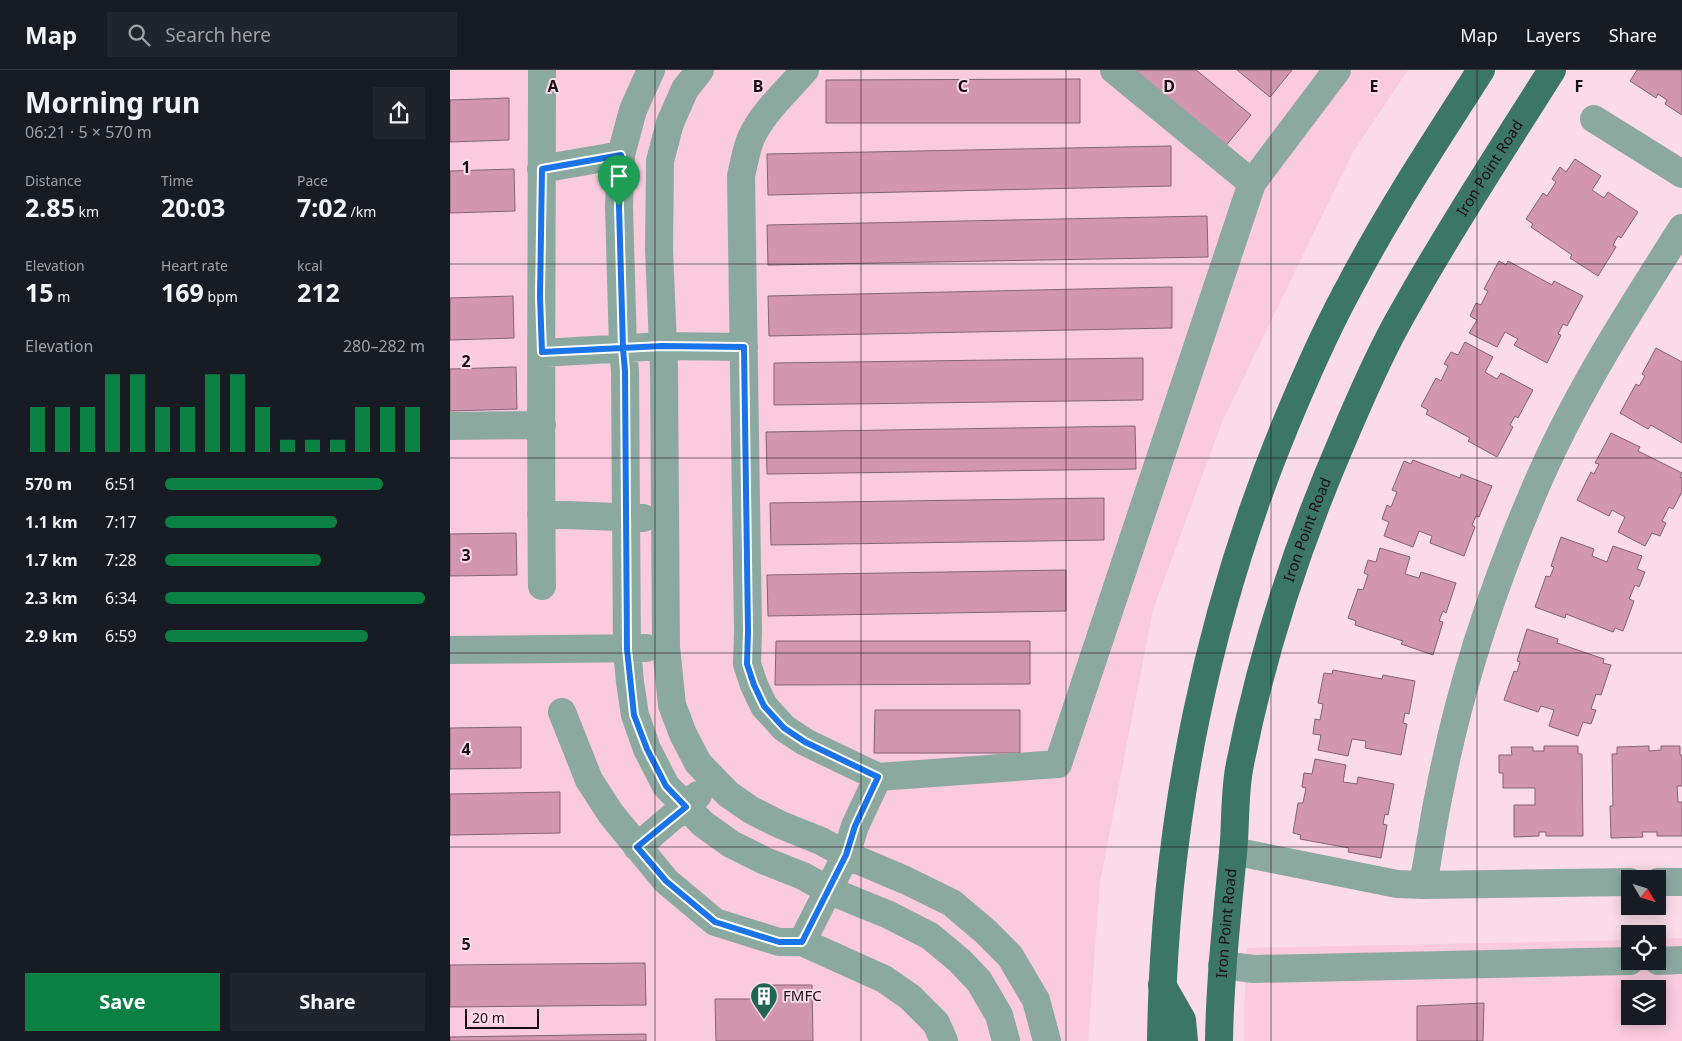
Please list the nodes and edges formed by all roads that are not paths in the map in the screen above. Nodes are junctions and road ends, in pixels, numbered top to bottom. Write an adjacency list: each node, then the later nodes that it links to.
1 (542, 70): 11 (lane)
2 (651, 70): 10 (lane)
3 (700, 70): 15 (lane)
4 (805, 70): 16 (lane)
5 (1114, 70): 13 (lane)
6 (1337, 70): 13 (lane)
7 (1481, 70): 45 (main road)
8 (1552, 70): 33 (main road, Iron Point Road)
9 (1594, 119): 12 (lane)
10 (621, 155): 11 (lane); 17 (lane)
11 (542, 169): 18 (lane)
12 (1682, 174)
13 (1252, 183): 29 (lane)
14 (1682, 228): 38 (lane)
15 (662, 346): 16 (lane); 17 (lane); 23 (lane)
16 (744, 347): 29 (lane)
17 (623, 348): 18 (lane); 22 (lane)
18 (542, 352): 19 (lane)
19 (542, 424): 20 (lane); 21 (lane)
20 (450, 426)
21 (541, 514): 22 (lane); 24 (lane)
22 (626, 518): 23 (lane); 26 (lane)
23 (665, 518): 25 (lane)
24 (542, 586)
25 (666, 648): 26 (lane); 30 (lane)
26 (627, 649): 27 (lane); 31 (lane)
27 (450, 650)
28 (562, 712): 32 (lane)
29 (878, 777): 34 (lane)
30 (714, 780): 31 (lane); 34 (lane)
31 (686, 807): 32 (lane); 39 (lane)
32 (637, 847): 40 (lane)
33 (1233, 851): 38 (lane); 44 (main road, Iron Point Road)
34 (846, 855): 39 (lane); 48 (lane)
35 (1621, 882): 38 (lane)
36 (1666, 882): 37 (lane)
37 (1682, 882)
38 (1424, 885)
39 (828, 890): 40 (lane); 47 (lane)
40 (802, 942): 46 (lane)
41 (1682, 960): 43 (lane)
42 (1621, 961): 44 (lane)
43 (1666, 961)
44 (1222, 965): 51 (main road, Iron Point Road)
45 (1162, 984): 49 (main road); 50 (main road)
46 (944, 1041)
47 (1006, 1041)
48 (1046, 1041)
49 (1161, 1041)
50 (1184, 1041)
51 (1219, 1041)

